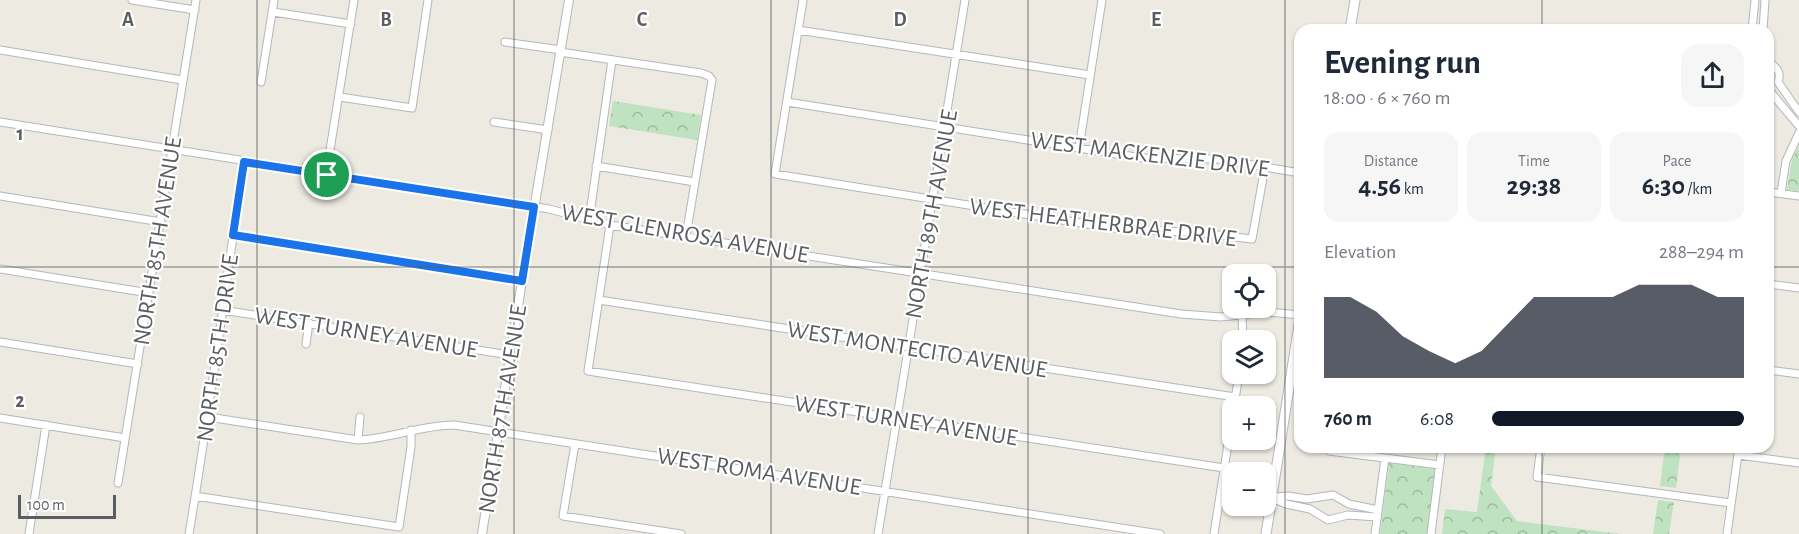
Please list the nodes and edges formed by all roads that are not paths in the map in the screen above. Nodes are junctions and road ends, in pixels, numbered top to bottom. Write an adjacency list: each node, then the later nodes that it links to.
1 (132, 0): 13 (street)
2 (196, 0): 13 (street, NORTH 85TH AVENUE)
3 (274, 0): 14 (street)
4 (354, 0): 15 (street)
5 (428, 0): 32 (street)
6 (569, 0): 22 (street, NORTH 87TH AVENUE)
7 (803, 0): 19 (street)
8 (965, 0): 23 (street, NORTH 89TH AVENUE)
9 (1102, 0): 26 (street)
10 (1355, 0): 16 (main road)
11 (1755, 0): 17 (street)
12 (1766, 0): 18 (street)
13 (195, 10): 27 (street, NORTH 85TH AVENUE)
14 (273, 12): 15 (street); 28 (street)
15 (351, 24): 32 (street)
16 (1351, 24)
17 (1753, 24)
18 (1764, 24)
19 (798, 30): 23 (street); 33 (street)
20 (505, 42): 22 (street)
21 (0, 50): 27 (street)
22 (560, 51): 24 (street); 39 (street, NORTH 87TH AVENUE)
23 (957, 54): 26 (street); 38 (street, NORTH 89TH AVENUE)
24 (612, 60): 44 (street); 48 (street)
25 (1774, 66): 29 (street)
26 (1090, 75): 41 (street)
27 (182, 80): 42 (street, NORTH 85TH AVENUE)
28 (261, 82)
29 (1778, 82): 30 (street); 34 (street)
30 (1774, 85)
31 (1774, 95): 37 (street)
32 (340, 97): 47 (street)
33 (787, 102): 38 (street, WEST MACKENZIE DRIVE); 53 (street, WEST HEATHERBRAE DRIVE)
34 (1799, 112)
35 (0, 122): 42 (street, WEST GLENROSA AVENUE)
36 (494, 122): 39 (street)
37 (1799, 126)
38 (946, 127): 41 (street, WEST MACKENZIE DRIVE); 53 (street, NORTH 89TH AVENUE)
39 (548, 130): 54 (street, NORTH 87TH AVENUE)
40 (1799, 134): 50 (street)
41 (1079, 148): 45 (street, WEST MACKENZIE DRIVE)
42 (171, 150): 43 (street, WEST GLENROSA AVENUE); 56 (street, NORTH 85TH AVENUE)
43 (244, 162): 47 (street, WEST GLENROSA AVENUE); 58 (street, NORTH 85TH DRIVE)
44 (597, 166): 48 (street); 55 (street)
45 (1265, 167): 46 (street, WEST MACKENZIE DRIVE); 53 (street, WEST HEATHERBRAE DRIVE)
46 (1294, 172)
47 (327, 175): 54 (street, WEST GLENROSA AVENUE)
48 (695, 182): 59 (street)
49 (1774, 192): 50 (street)
50 (1780, 193): 52 (street)
51 (0, 196): 56 (street)
52 (1799, 196)
53 (934, 201): 61 (street, NORTH 89TH AVENUE)
54 (534, 207): 55 (street, WEST GLENROSA AVENUE); 62 (street, NORTH 87TH AVENUE)
55 (589, 220): 57 (street, WEST GLENROSA AVENUE)
56 (160, 222): 65 (street, NORTH 85TH AVENUE)
57 (610, 225): 59 (street, WEST GLENROSA AVENUE); 66 (street)
58 (233, 235): 62 (street); 67 (street, NORTH 85TH DRIVE)
59 (686, 236): 61 (street, WEST GLENROSA AVENUE)
60 (0, 268): 65 (street)
61 (921, 273): 69 (street, WEST GLENROSA AVENUE); 74 (street, NORTH 89TH AVENUE)
62 (522, 281): 75 (street, NORTH 87TH AVENUE)
63 (1774, 285): 64 (street)
64 (1799, 288)
65 (150, 293): 77 (street, NORTH 85TH AVENUE)
66 (599, 300): 74 (street, WEST MONTECITO AVENUE); 84 (street, WEST TURNEY AVENUE)
67 (222, 310): 71 (street, WEST TURNEY AVENUE); 81 (street, NORTH 85TH DRIVE)
68 (1276, 313): 70 (street, WEST GLENROSA AVENUE)
69 (1222, 316)
70 (1294, 316)
71 (309, 323): 73 (street); 75 (street, WEST TURNEY AVENUE)
72 (0, 342): 77 (street)
73 (306, 344)
74 (908, 348): 80 (street, WEST MONTECITO AVENUE); 84 (street, NORTH 89TH AVENUE)
75 (510, 355): 87 (street, NORTH 87TH AVENUE)
76 (1294, 356): 100 (main road)
77 (138, 364): 88 (street, NORTH 85TH AVENUE)
78 (1774, 371): 79 (street)
79 (1799, 374)
80 (1228, 396)
81 (208, 417): 89 (street, WEST ROMA AVENUE); 104 (street, NORTH 85TH DRIVE)
82 (360, 417): 89 (street)
83 (0, 418): 85 (street)
84 (897, 418): 99 (street, WEST TURNEY AVENUE); 103 (street, NORTH 89TH AVENUE)
85 (46, 425): 88 (street); 112 (street)
86 (411, 430): 87 (street, WEST ROMA AVENUE); 89 (street, WEST ROMA AVENUE); 104 (street)
87 (499, 431): 90 (street, WEST ROMA AVENUE); 114 (street, NORTH 87TH AVENUE)
88 (125, 438): 102 (street, NORTH 85TH AVENUE)
89 (358, 440)
90 (575, 444): 103 (street, WEST ROMA AVENUE); 115 (street)
91 (1354, 453): 96 (street)
92 (1441, 453): 98 (street)
93 (1540, 453): 108 (street)
94 (1738, 453): 108 (street)
95 (1748, 453): 97 (street)
96 (1385, 458): 98 (street); 109 (street)
97 (1799, 463)
98 (1440, 465): 121 (street)
99 (1222, 468)
100 (1276, 472)
101 (1222, 481): 118 (street)
102 (118, 483)
103 (885, 490): 116 (street, NORTH 89TH AVENUE); 117 (street, WEST ROMA AVENUE)
104 (195, 496): 113 (street, NORTH 85TH DRIVE)
105 (1276, 498): 107 (street)
106 (1276, 500): 111 (street)
107 (1344, 501): 109 (street); 111 (street)
108 (1731, 502): 122 (street)
109 (1378, 514): 111 (street); 120 (street)
110 (1269, 516): 119 (main road)
111 (1343, 516)
112 (29, 534)
113 (189, 534)
114 (482, 534)
115 (681, 534)
116 (878, 534)
117 (1160, 534)
118 (1214, 534)
119 (1266, 534)
120 (1375, 534)
121 (1431, 534)
122 (1727, 534)

